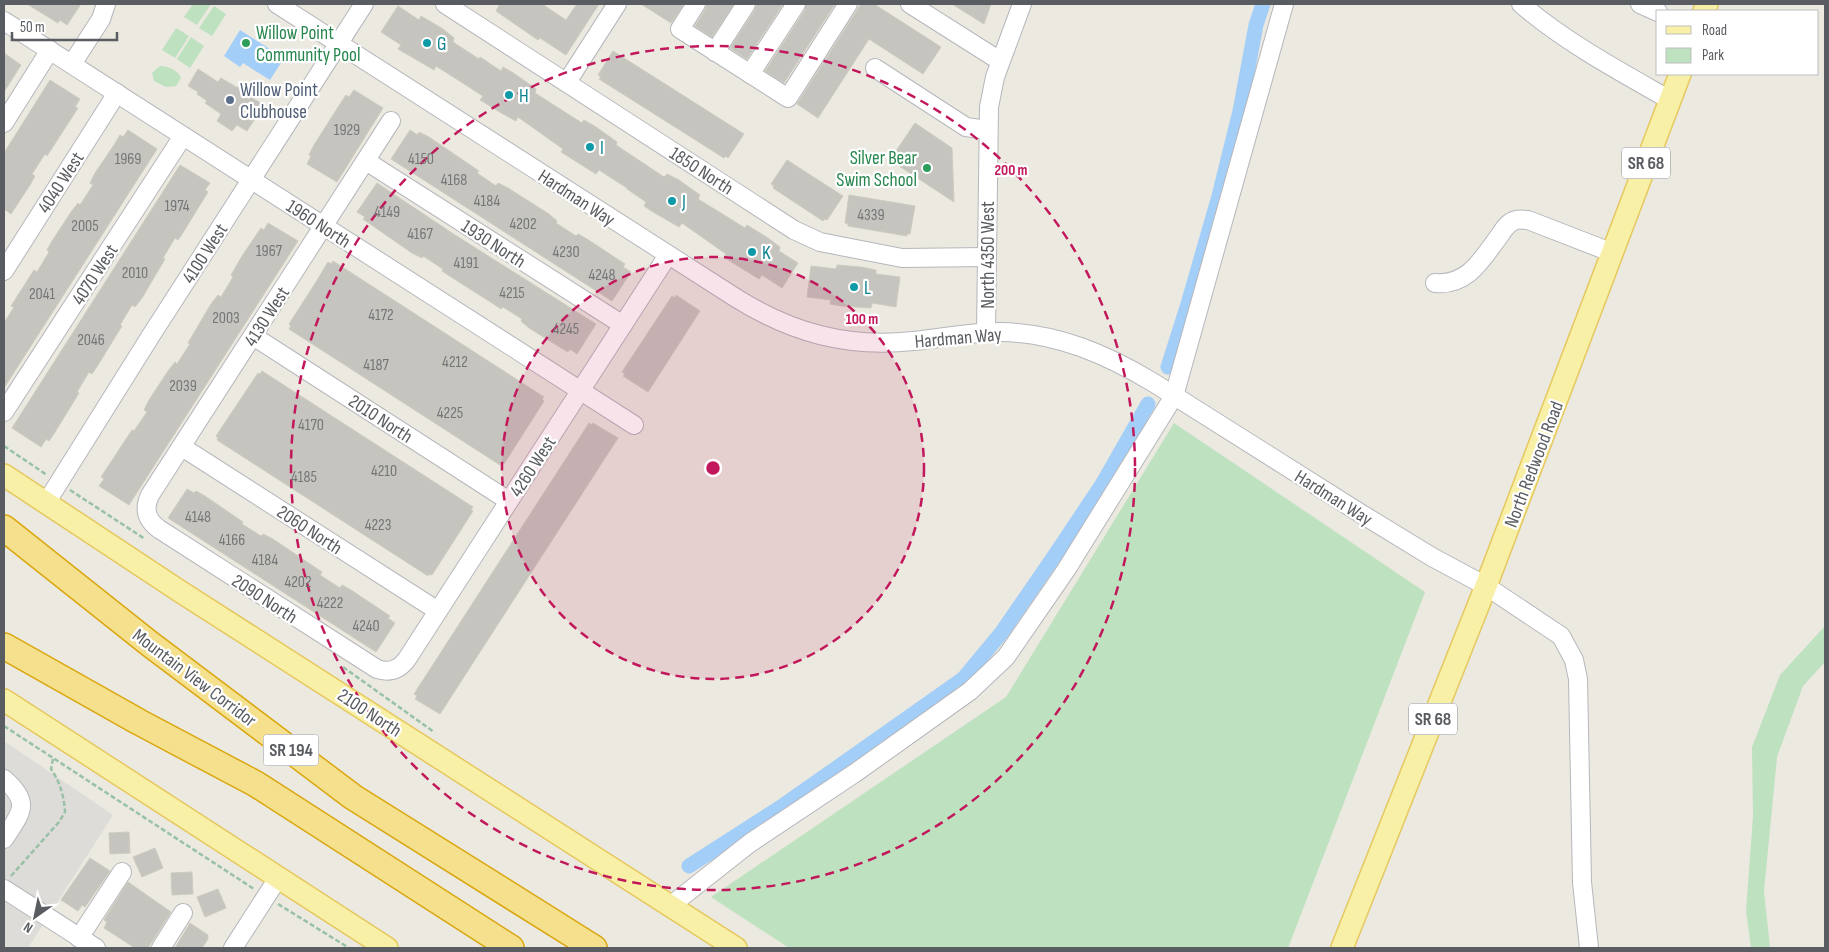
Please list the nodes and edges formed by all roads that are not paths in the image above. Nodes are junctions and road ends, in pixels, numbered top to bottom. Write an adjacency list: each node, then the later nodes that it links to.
1 (106, 4): 21 (street)
2 (277, 4): 17 (street, Hardman Way)
3 (364, 4): 17 (street, 4100 West)
4 (445, 4): 25 (street, 1850 North)
5 (617, 4): 25 (street)
6 (696, 4): 19 (street)
7 (746, 4): 19 (street)
8 (796, 4): 23 (street)
9 (848, 4): 23 (street)
10 (910, 4): 20 (street)
11 (1022, 4): 20 (street, North 4350 West)
12 (1284, 4): 44 (street)
13 (1521, 4): 27 (street)
14 (1640, 4): 15 (street)
15 (1656, 11)
16 (4, 20): 18 (street, 1960 North)
17 (338, 43): 33 (street, 4100 West); 36 (street, Hardman Way)
18 (50, 50): 21 (street, 1960 North); 29 (street)
19 (715, 52): 23 (street)
20 (1000, 61): 30 (street, North 4350 West)
21 (72, 64): 26 (street, 1960 North)
22 (876, 68): 30 (street)
23 (750, 74)
24 (1680, 75): 27 (main road, North Redwood Road / SR 68)
25 (566, 82): 37 (street, 1850 North)
26 (117, 93): 31 (street, 1960 North); 38 (street, 4040 West)
27 (1670, 100): 35 (main road, North Redwood Road / SR 68)
28 (391, 121): 32 (street, 4130 West)
29 (4, 123)
30 (987, 130): 37 (street, North 4350 West)
31 (183, 136): 33 (street, 1960 North); 45 (street, 4070 West)
32 (366, 160): 34 (street, 4130 West); 40 (street, 1930 North)
33 (251, 179): 34 (street, 1960 North); 50 (street, 4100 West)
34 (324, 226): 42 (street, 4130 West); 43 (street, 1960 North)
35 (1613, 253): 39 (street); 53 (main road, North Redwood Road / SR 68)
36 (668, 255): 40 (street, 4260 West); 41 (street, Hardman Way)
37 (986, 257): 41 (street, North 4350 West)
38 (4, 270)
39 (1435, 283)
40 (622, 325): 43 (street, 4260 West)
41 (986, 332): 44 (street, Hardman Way)
42 (253, 336): 47 (street, 4130 West); 49 (street, 2010 North)
43 (580, 391): 46 (street, 1960 North); 49 (street, 4260 West)
44 (1174, 396): 53 (street, Hardman Way); 63 (street)
45 (4, 412)
46 (634, 425)
47 (182, 447): 51 (street, 4130 West); 54 (street, 2060 North)
48 (4, 475): 50 (main road, 2100 North)
49 (509, 501): 54 (street, 4260 West)
50 (46, 503): 63 (main road, 2100 North)
51 (146, 513): 56 (street, 2090 North)
52 (4, 528): 71 (highway, Mountain View Corridor / SR 194)
53 (1486, 586): 73 (main road, North Redwood Road / SR 68); 74 (street, Hardman Way)
54 (438, 611): 56 (street, 4260 West)
55 (4, 646): 70 (highway, SR 194)
56 (391, 671)
57 (4, 700): 61 (main road)
58 (4, 779): 59 (street)
59 (4, 839)
60 (122, 872): 65 (street)
61 (278, 878): 68 (street); 69 (main road)
62 (5, 885): 65 (street)
63 (670, 906): 72 (main road, 2100 North)
64 (183, 914): 67 (street)
65 (80, 938): 66 (street)
66 (96, 948)
67 (161, 948)
68 (233, 948)
69 (387, 948)
70 (511, 948)
71 (594, 948)
72 (736, 948)
73 (1342, 948)
74 (1589, 948)

